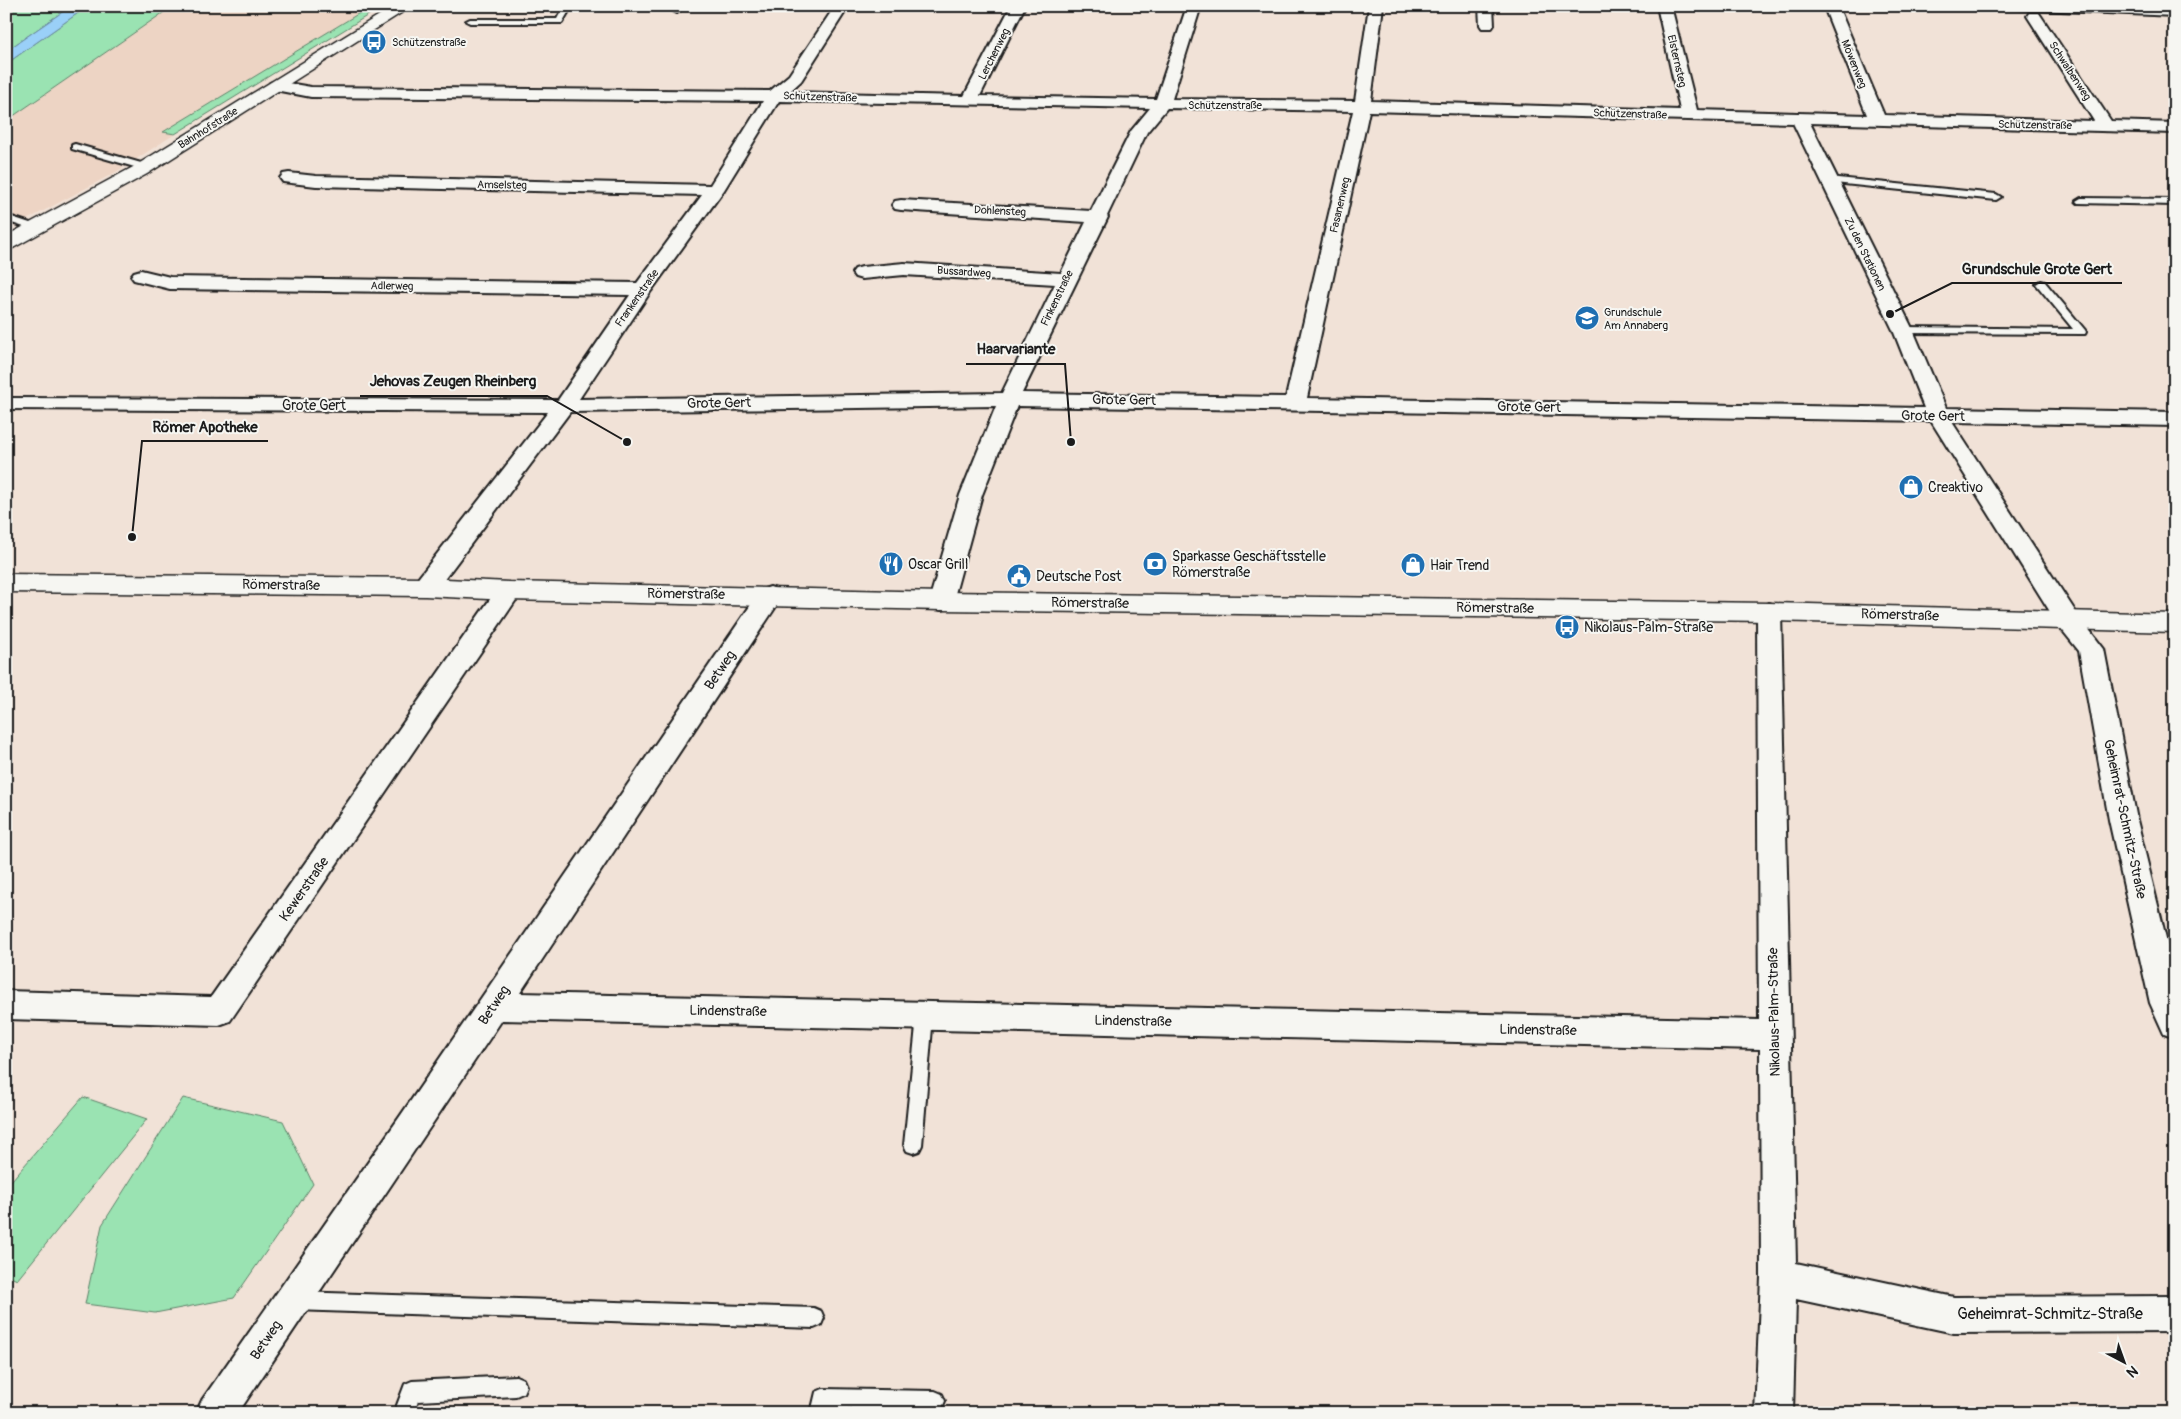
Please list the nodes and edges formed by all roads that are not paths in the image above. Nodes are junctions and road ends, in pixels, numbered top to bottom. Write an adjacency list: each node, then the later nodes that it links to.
1 (405, 6): 15 (street, Bahnhofstraße)
2 (568, 6): 13 (lane)
3 (842, 6): 16 (street, Frankenstraße)
4 (1018, 6): 17 (street, Lerchenweg)
5 (1194, 6): 18 (street, Finkenstraße)
6 (1376, 6): 19 (street, Fasanenweg)
7 (1486, 6): 14 (street)
8 (1664, 6): 20 (street, Elsternsteg)
9 (1994, 6): 11 (lane)
10 (1831, 7): 22 (street, Möwenweg)
11 (2031, 12): 12 (lane); 23 (street, Schwalbenweg)
12 (2175, 14)
13 (470, 22)
14 (1487, 25)
15 (276, 86): 16 (street, Schützenstraße); 26 (street, Bahnhofstraße)
16 (774, 96): 17 (street, Schützenstraße); 29 (street, Frankenstraße)
17 (970, 101): 18 (street, Schützenstraße)
18 (1162, 104): 19 (street, Schützenstraße); 34 (street, Finkenstraße)
19 (1362, 106): 20 (street, Schützenstraße); 45 (street, Fasanenweg)
20 (1690, 116): 21 (street, Schützenstraße)
21 (1800, 119): 22 (street, Schützenstraße); 28 (street, Zu den Stationen)
22 (1878, 121): 23 (street, Schützenstraße)
23 (2106, 126): 24 (street, Schützenstraße)
24 (2175, 128)
25 (75, 147): 26 (lane)
26 (145, 167): 36 (street, Bahnhofstraße)
27 (290, 178): 29 (street, Amselsteg)
28 (1828, 180): 30 (lane); 43 (street, Zu den Stationen)
29 (716, 190): 42 (street, Frankenstraße)
30 (1996, 197)
31 (2081, 201): 32 (lane)
32 (2175, 202)
33 (901, 205): 34 (street, Dohlensteg)
34 (1099, 217): 40 (street, Finkenstraße)
35 (6, 218): 36 (lane)
36 (36, 228): 37 (street, Bahnhofstraße)
37 (6, 244)
38 (862, 273): 40 (street, Bussardweg)
39 (141, 276): 42 (street, Adlerweg)
40 (1066, 279): 44 (street, Finkenstraße)
41 (2041, 284): 43 (lane)
42 (643, 289): 47 (street, Frankenstraße)
43 (1902, 330): 48 (street, Zu den Stationen)
44 (1008, 399): 45 (street, Grote Gert); 47 (street, Grote Gert); 54 (street, Finkenstraße)
45 (1295, 402): 48 (street, Grote Gert)
46 (12, 404): 47 (street, Grote Gert)
47 (564, 406): 51 (street, Frankenstraße)
48 (1938, 416): 49 (street, Grote Gert); 56 (street, Zu den Stationen)
49 (2175, 419)
50 (6, 583): 51 (street, Römerstraße)
51 (425, 587): 52 (street, Römerstraße)
52 (509, 591): 53 (street, Römerstraße); 58 (street, Kewerstraße)
53 (770, 596): 54 (street, Römerstraße); 59 (street, Betweg)
54 (942, 601): 55 (street, Römerstraße)
55 (1768, 612): 56 (street, Römerstraße); 62 (street, Nikolaus-Palm-Straße)
56 (2068, 620): 57 (street, Römerstraße); 61 (street, Geheimrat-Schmitz-Straße)
57 (2175, 624)
58 (6, 1005)
59 (493, 1006): 60 (street, Lindenstraße); 65 (street, Betweg)
60 (925, 1016): 62 (street, Lindenstraße); 63 (lane)
61 (2175, 1024)
62 (1774, 1035): 64 (street, Nikolaus-Palm-Straße)
63 (913, 1145)
64 (1779, 1277): 66 (street, Geheimrat-Schmitz-Straße); 73 (street, Nikolaus-Palm-Straße)
65 (292, 1301): 67 (lane); 70 (street, Betweg)
66 (2175, 1314)
67 (814, 1318)
68 (516, 1386): 71 (lane)
69 (935, 1402): 72 (lane)
70 (216, 1413)
71 (404, 1413)
72 (821, 1413)
73 (1774, 1413)

